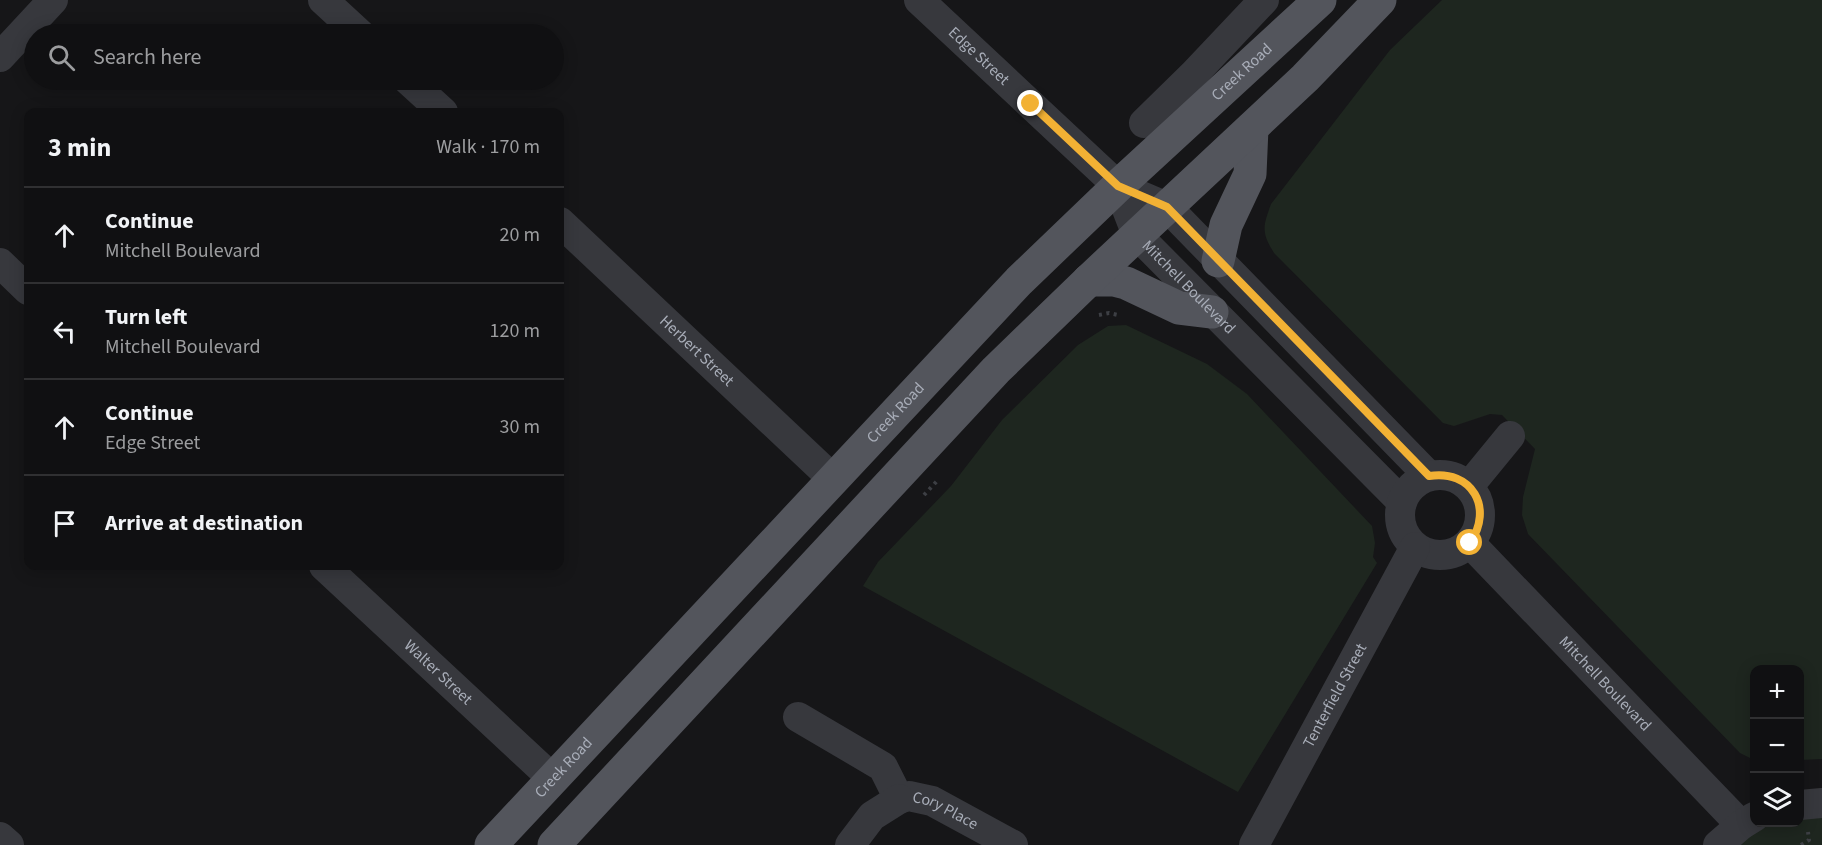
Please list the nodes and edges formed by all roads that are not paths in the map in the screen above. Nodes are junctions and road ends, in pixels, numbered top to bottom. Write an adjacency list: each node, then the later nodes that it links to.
1 (54, 0): 7 (street)
2 (323, 0): 8 (street)
3 (919, 0): 15 (street, Edge Street)
4 (1264, 0): 13 (street, Creek Road)
5 (1320, 0): 15 (main road, Creek Road)
6 (1380, 0): 14 (main road)
7 (31, 24)
8 (349, 24)
9 (24, 32): 10 (street)
10 (0, 57)
11 (419, 90): 12 (street)
12 (439, 108)
13 (1144, 123)
14 (1252, 128): 16 (main road); 19 (main road)
15 (1118, 186): 16 (street); 18 (street, Mitchell Boulevard); 26 (main road, Creek Road)
16 (1167, 207): 18 (main road); 19 (street)
17 (564, 226): 26 (street, Herbert Street)
18 (1137, 235): 21 (main road); 23 (street, Mitchell Boulevard)
19 (1218, 261): 25 (street)
20 (0, 263): 22 (street)
21 (1089, 280): 23 (main road); 41 (main road)
22 (24, 286)
23 (1212, 312): 28 (street, Mitchell Boulevard)
24 (1510, 436): 27 (street)
25 (1429, 476): 27 (street); 28 (street)
26 (833, 479): 33 (main road, Creek Road)
27 (1469, 486): 29 (street)
28 (1402, 502): 30 (street)
29 (1470, 543): 30 (street); 37 (street, Mitchell Boulevard)
30 (1415, 547): 44 (street, Tenterfield Street)
31 (328, 570): 33 (street, Walter Street)
32 (798, 717): 34 (street, Cory Place)
33 (553, 779): 40 (main road, Creek Road)
34 (899, 799): 42 (street); 43 (street, Cory Place)
35 (1822, 803): 36 (street)
36 (1804, 805)
37 (1748, 821): 45 (street)
38 (0, 837): 39 (street)
39 (9, 845)
40 (491, 845)
41 (554, 845)
42 (850, 845)
43 (1013, 845)
44 (1254, 845)
45 (1718, 845)

